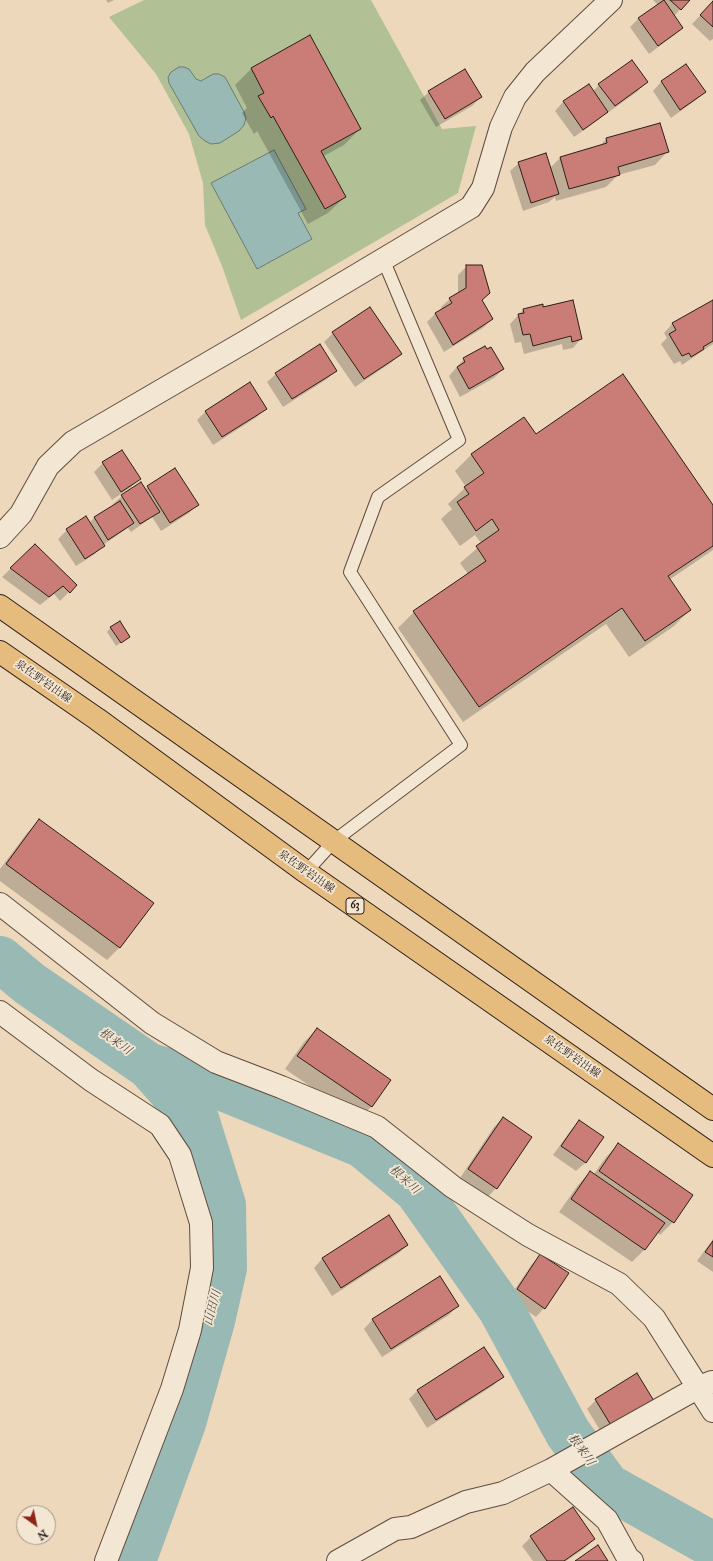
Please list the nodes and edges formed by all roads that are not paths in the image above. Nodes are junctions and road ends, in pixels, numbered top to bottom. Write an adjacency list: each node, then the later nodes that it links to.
1 (611, 0): 2 (street)
2 (383, 259): 3 (street); 6 (lane)
3 (0, 537)
4 (0, 606): 6 (main road)
5 (0, 652): 7 (main road, 泉佐野岩出線 / 63)
6 (334, 841): 7 (lane); 10 (main road)
7 (306, 872): 11 (main road, 泉佐野岩出線 / 63)
8 (0, 904): 12 (street)
9 (0, 1012): 15 (street)
10 (713, 1109)
11 (713, 1156)
12 (706, 1384): 13 (street); 14 (street)
13 (713, 1411)
14 (558, 1467): 16 (street); 17 (street)
15 (106, 1561)
16 (338, 1561)
17 (632, 1561)

